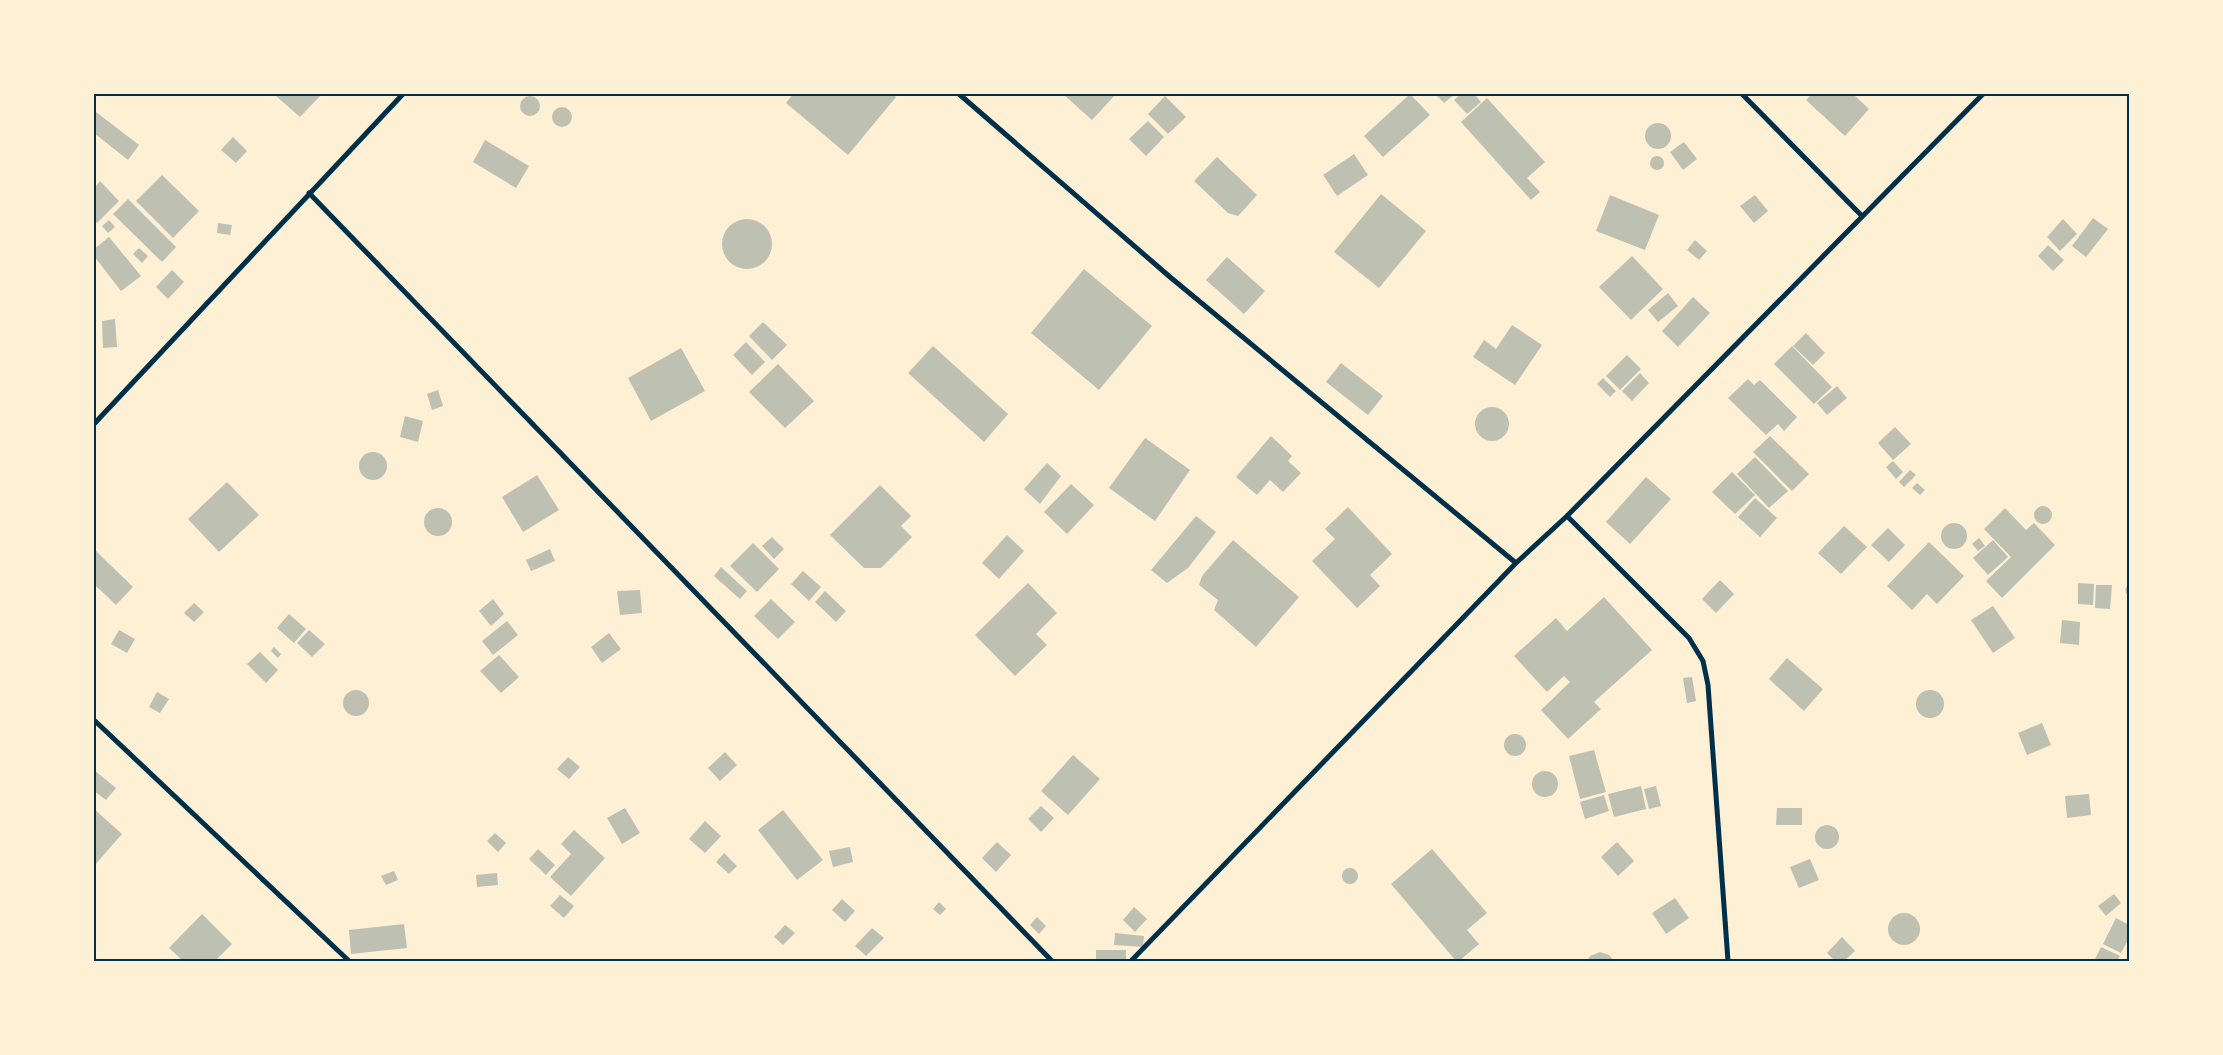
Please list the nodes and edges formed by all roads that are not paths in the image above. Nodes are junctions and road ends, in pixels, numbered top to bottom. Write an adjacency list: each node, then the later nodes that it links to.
1 (403, 94): 5 (street)
2 (959, 94): 9 (street)
3 (1742, 94): 6 (street)
4 (1983, 94): 6 (street)
5 (309, 193): 7 (street); 12 (street)
6 (1862, 216): 8 (street)
7 (94, 424)
8 (1567, 516): 9 (street); 14 (street)
9 (1516, 564): 13 (street)
10 (94, 720): 11 (street)
11 (349, 961)
12 (1052, 961)
13 (1132, 961)
14 (1728, 961)

